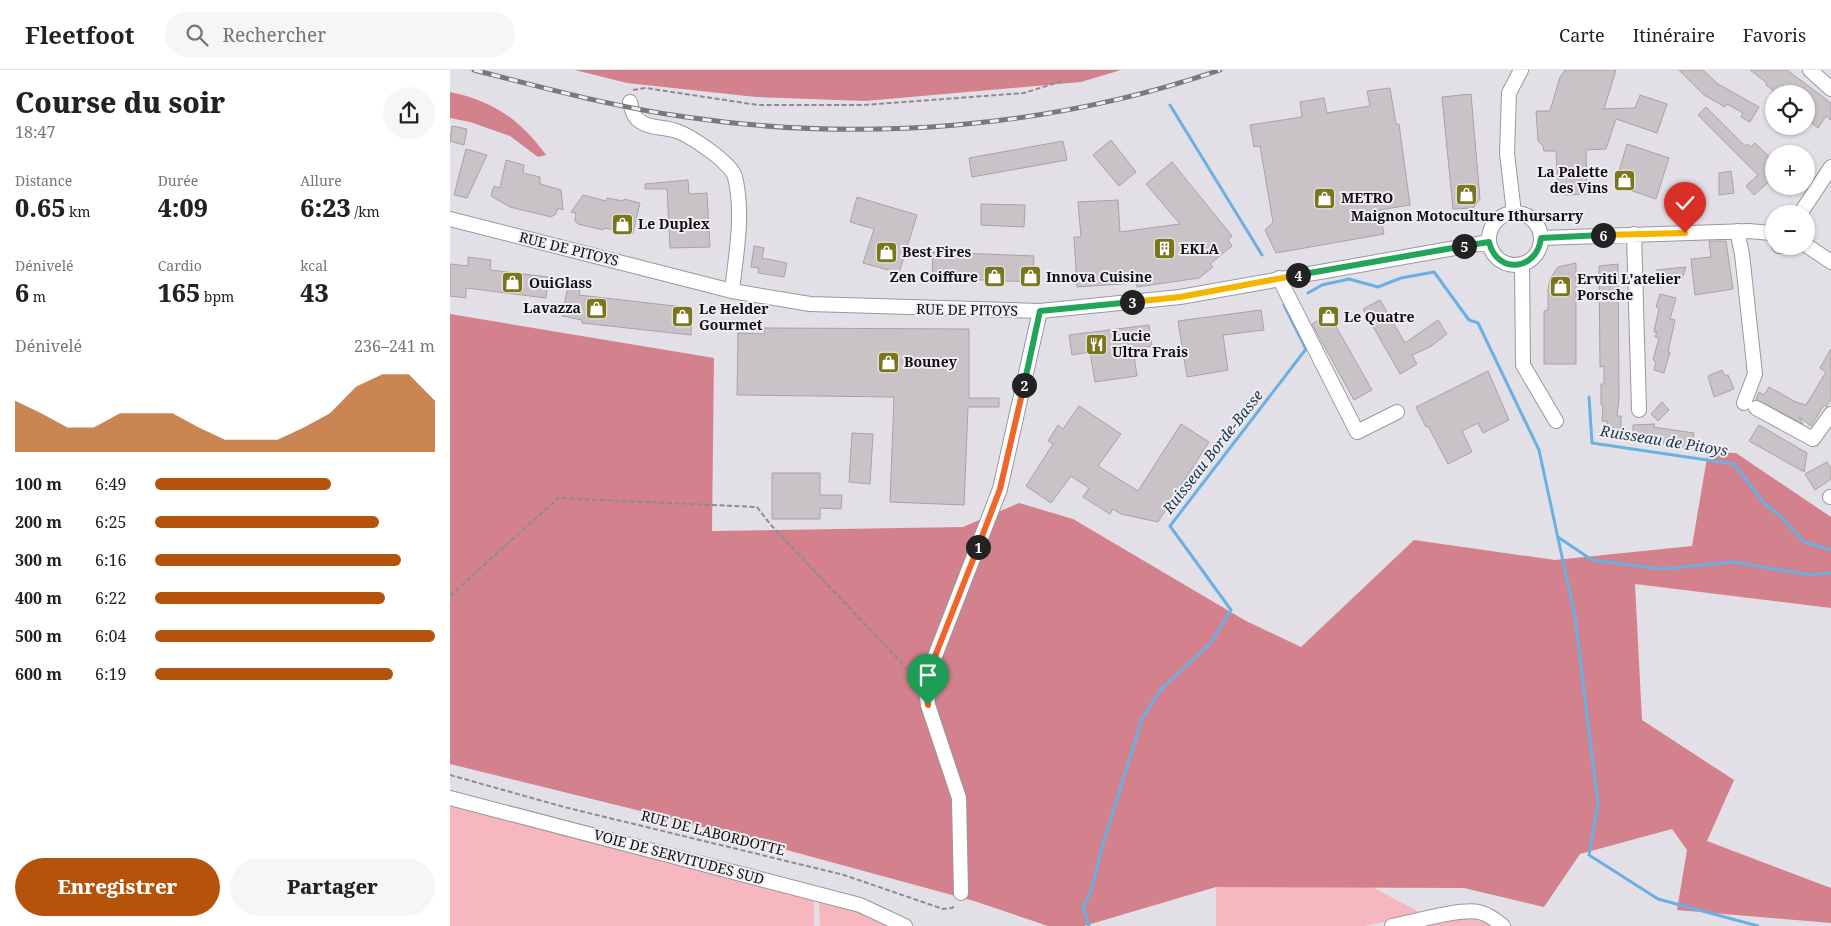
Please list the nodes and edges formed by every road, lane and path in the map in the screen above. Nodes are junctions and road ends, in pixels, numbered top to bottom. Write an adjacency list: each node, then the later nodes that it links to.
1 (1521, 70): 8 (street)
2 (1810, 70): 4 (street)
3 (1062, 81): 5 (path)
4 (1831, 89)
5 (630, 102): 19 (street)
6 (1831, 167): 7 (street)
7 (1806, 205)
8 (1514, 213): 13 (street); 14 (street)
9 (450, 219): 19 (street, RUE DE PITOYS)
10 (1737, 231): 11 (street); 12 (street); 23 (street)
11 (1765, 233)
12 (1634, 234): 13 (street); 21 (street)
13 (1541, 238): 17 (street)
14 (1489, 242): 17 (street); 18 (street, RUE DE PITOYS)
15 (1815, 251): 16 (street)
16 (1831, 262)
17 (1522, 264): 24 (street)
18 (1279, 278): 20 (street, RUE DE PITOYS); 22 (street)
19 (732, 291): 20 (street, RUE DE PITOYS)
20 (1040, 311): 26 (street)
21 (1639, 410)
22 (1397, 412)
23 (1831, 414)
24 (1556, 421)
25 (450, 596): 26 (path)
26 (926, 688): 29 (street)
27 (450, 775): 29 (path, RUE DE LABORDOTTE)
28 (450, 798): 30 (street, VOIE DE SERVITUDES SUD)
29 (961, 893)
30 (905, 926)
31 (1392, 926): 32 (street)
32 (1503, 926)

